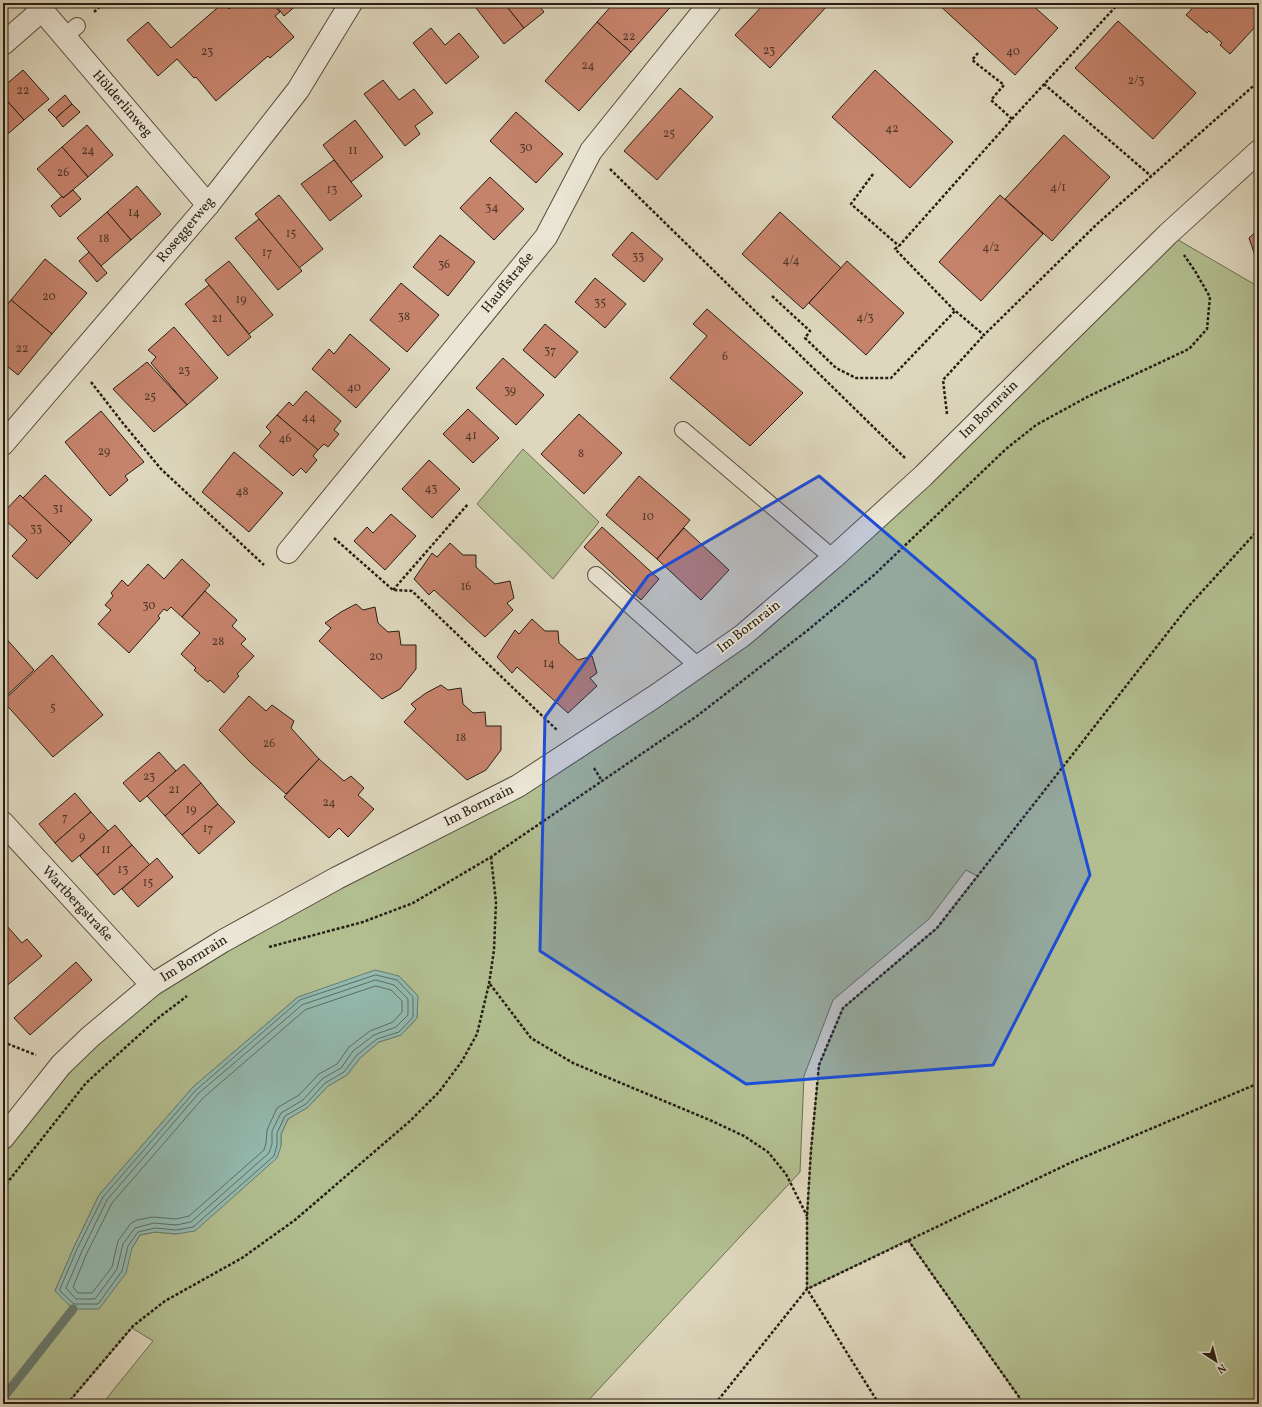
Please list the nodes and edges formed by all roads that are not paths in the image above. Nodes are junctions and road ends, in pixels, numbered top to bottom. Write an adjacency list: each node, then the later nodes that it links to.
1 (351, 3): 6 (street, Roseggerweg)
2 (710, 3): 9 (street, Hauffstraße)
3 (39, 6): 4 (street); 6 (street, Hölderlinweg)
4 (3, 44)
5 (1259, 151): 10 (street, Im Bornrain)
6 (208, 205): 8 (street, Roseggerweg)
7 (683, 430): 10 (lane)
8 (3, 444)
9 (288, 552)
10 (833, 558): 12 (street, Im Bornrain)
11 (596, 575): 12 (lane)
12 (698, 666): 14 (street, Im Bornrain)
13 (3, 823): 14 (street, Wartbergstraße)
14 (152, 985): 15 (street, Im Bornrain)
15 (3, 1138)

